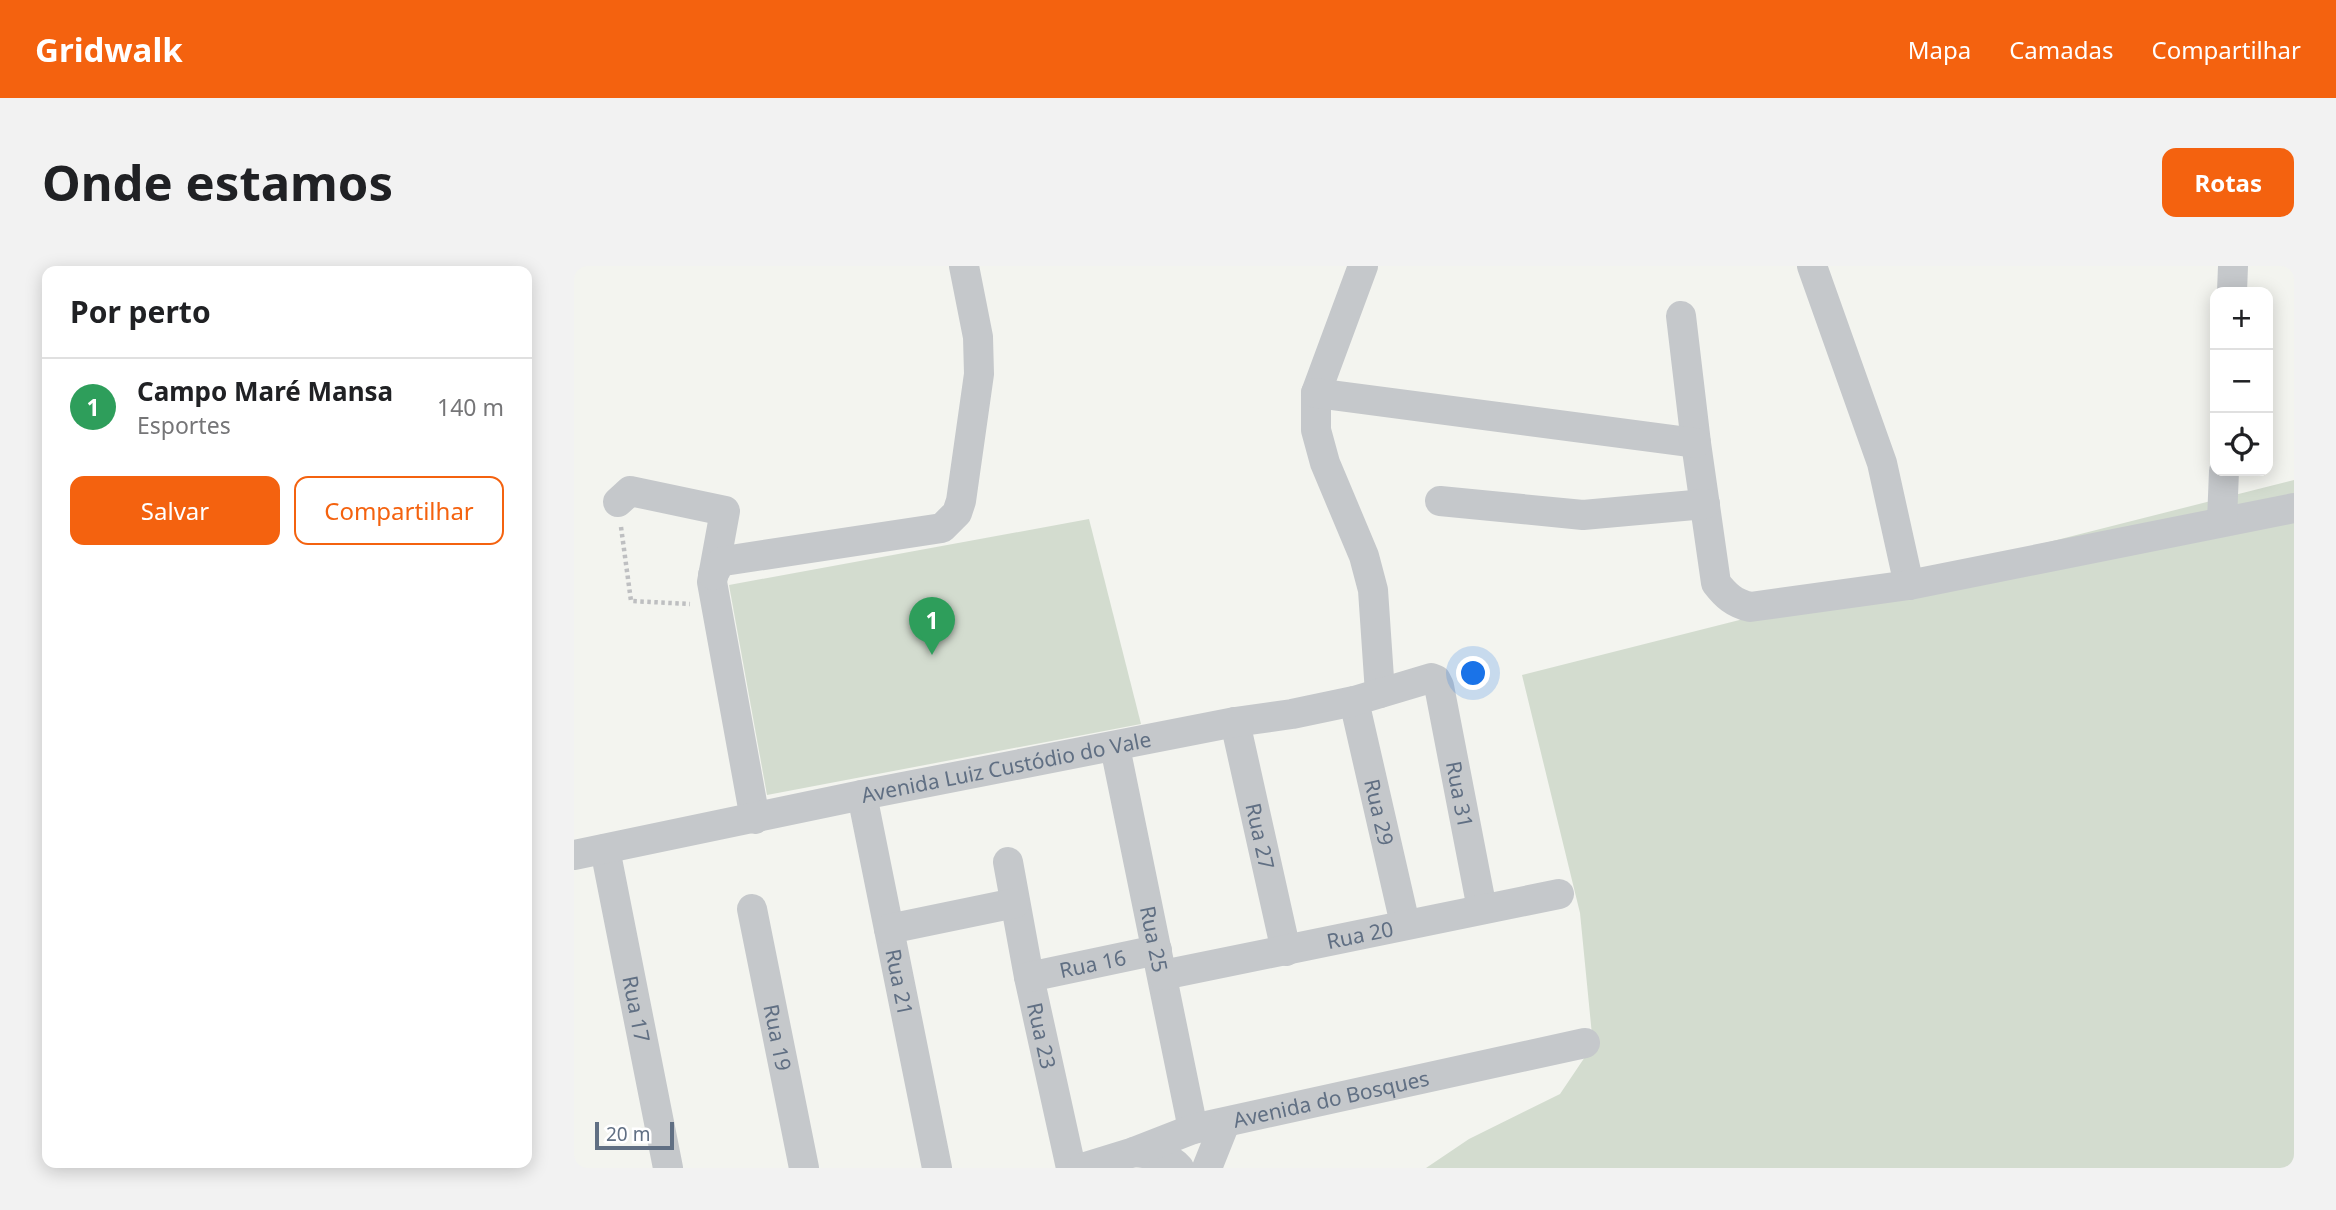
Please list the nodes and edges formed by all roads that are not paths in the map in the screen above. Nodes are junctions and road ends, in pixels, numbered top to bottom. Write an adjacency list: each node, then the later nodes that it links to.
1 (964, 266): 15 (street)
2 (1363, 266): 7 (street)
3 (1812, 266): 16 (street)
4 (2233, 266): 5 (street)
5 (2232, 287)
6 (1681, 316): 8 (street)
7 (1316, 393): 8 (street); 18 (street, Rua 29)
8 (1696, 443): 12 (street)
9 (2224, 476): 14 (street)
10 (1440, 501): 12 (street)
11 (618, 502): 15 (street)
12 (1705, 504): 16 (street)
13 (2294, 508): 14 (street)
14 (2222, 521): 16 (street)
15 (713, 575): 22 (street)
16 (1909, 585)
17 (1436, 680): 18 (street, Avenida Luiz Custódio do Vale); 29 (street, Rua 31)
18 (1367, 697): 19 (street, Avenida Luiz Custódio do Vale); 30 (street, Rua 29)
19 (1235, 722): 20 (street, Avenida Luiz Custódio do Vale); 32 (street, Rua 27)
20 (1115, 747): 21 (street, Avenida Luiz Custódio do Vale); 33 (street, Rua 25)
21 (862, 795): 22 (street, Avenida Luiz Custódio do Vale); 31 (street, Rua 21)
22 (755, 819): 23 (street, Avenida Luiz Custódio do Vale)
23 (605, 849): 24 (street, Avenida Luiz Custódio do Vale); 39 (street, Rua 17)
24 (574, 855)
25 (1008, 862): 27 (street, Rua 23)
26 (1559, 894): 29 (street, Rua 20)
27 (1014, 903): 31 (street); 34 (street, Rua 23)
28 (752, 909): 40 (street, Rua 19)
29 (1482, 909): 30 (street, Rua 20)
30 (1405, 924): 32 (street, Rua 20)
31 (889, 929): 41 (street, Rua 21)
32 (1286, 951): 33 (street, Rua 20)
33 (1160, 962): 34 (street, Rua 16); 37 (street, Rua 25)
34 (1029, 977): 42 (street, Rua 23)
35 (1586, 1042): 36 (street, Avenida do Bosques)
36 (1225, 1123): 37 (street, Avenida do Bosques); 45 (street)
37 (1193, 1129): 38 (street, Avenida do Bosques)
38 (1134, 1152): 43 (street, Avenida do Bosques); 44 (street)
39 (668, 1168)
40 (804, 1168)
41 (937, 1168)
42 (1071, 1168)
43 (1082, 1168)
44 (1179, 1168)
45 (1207, 1168)

